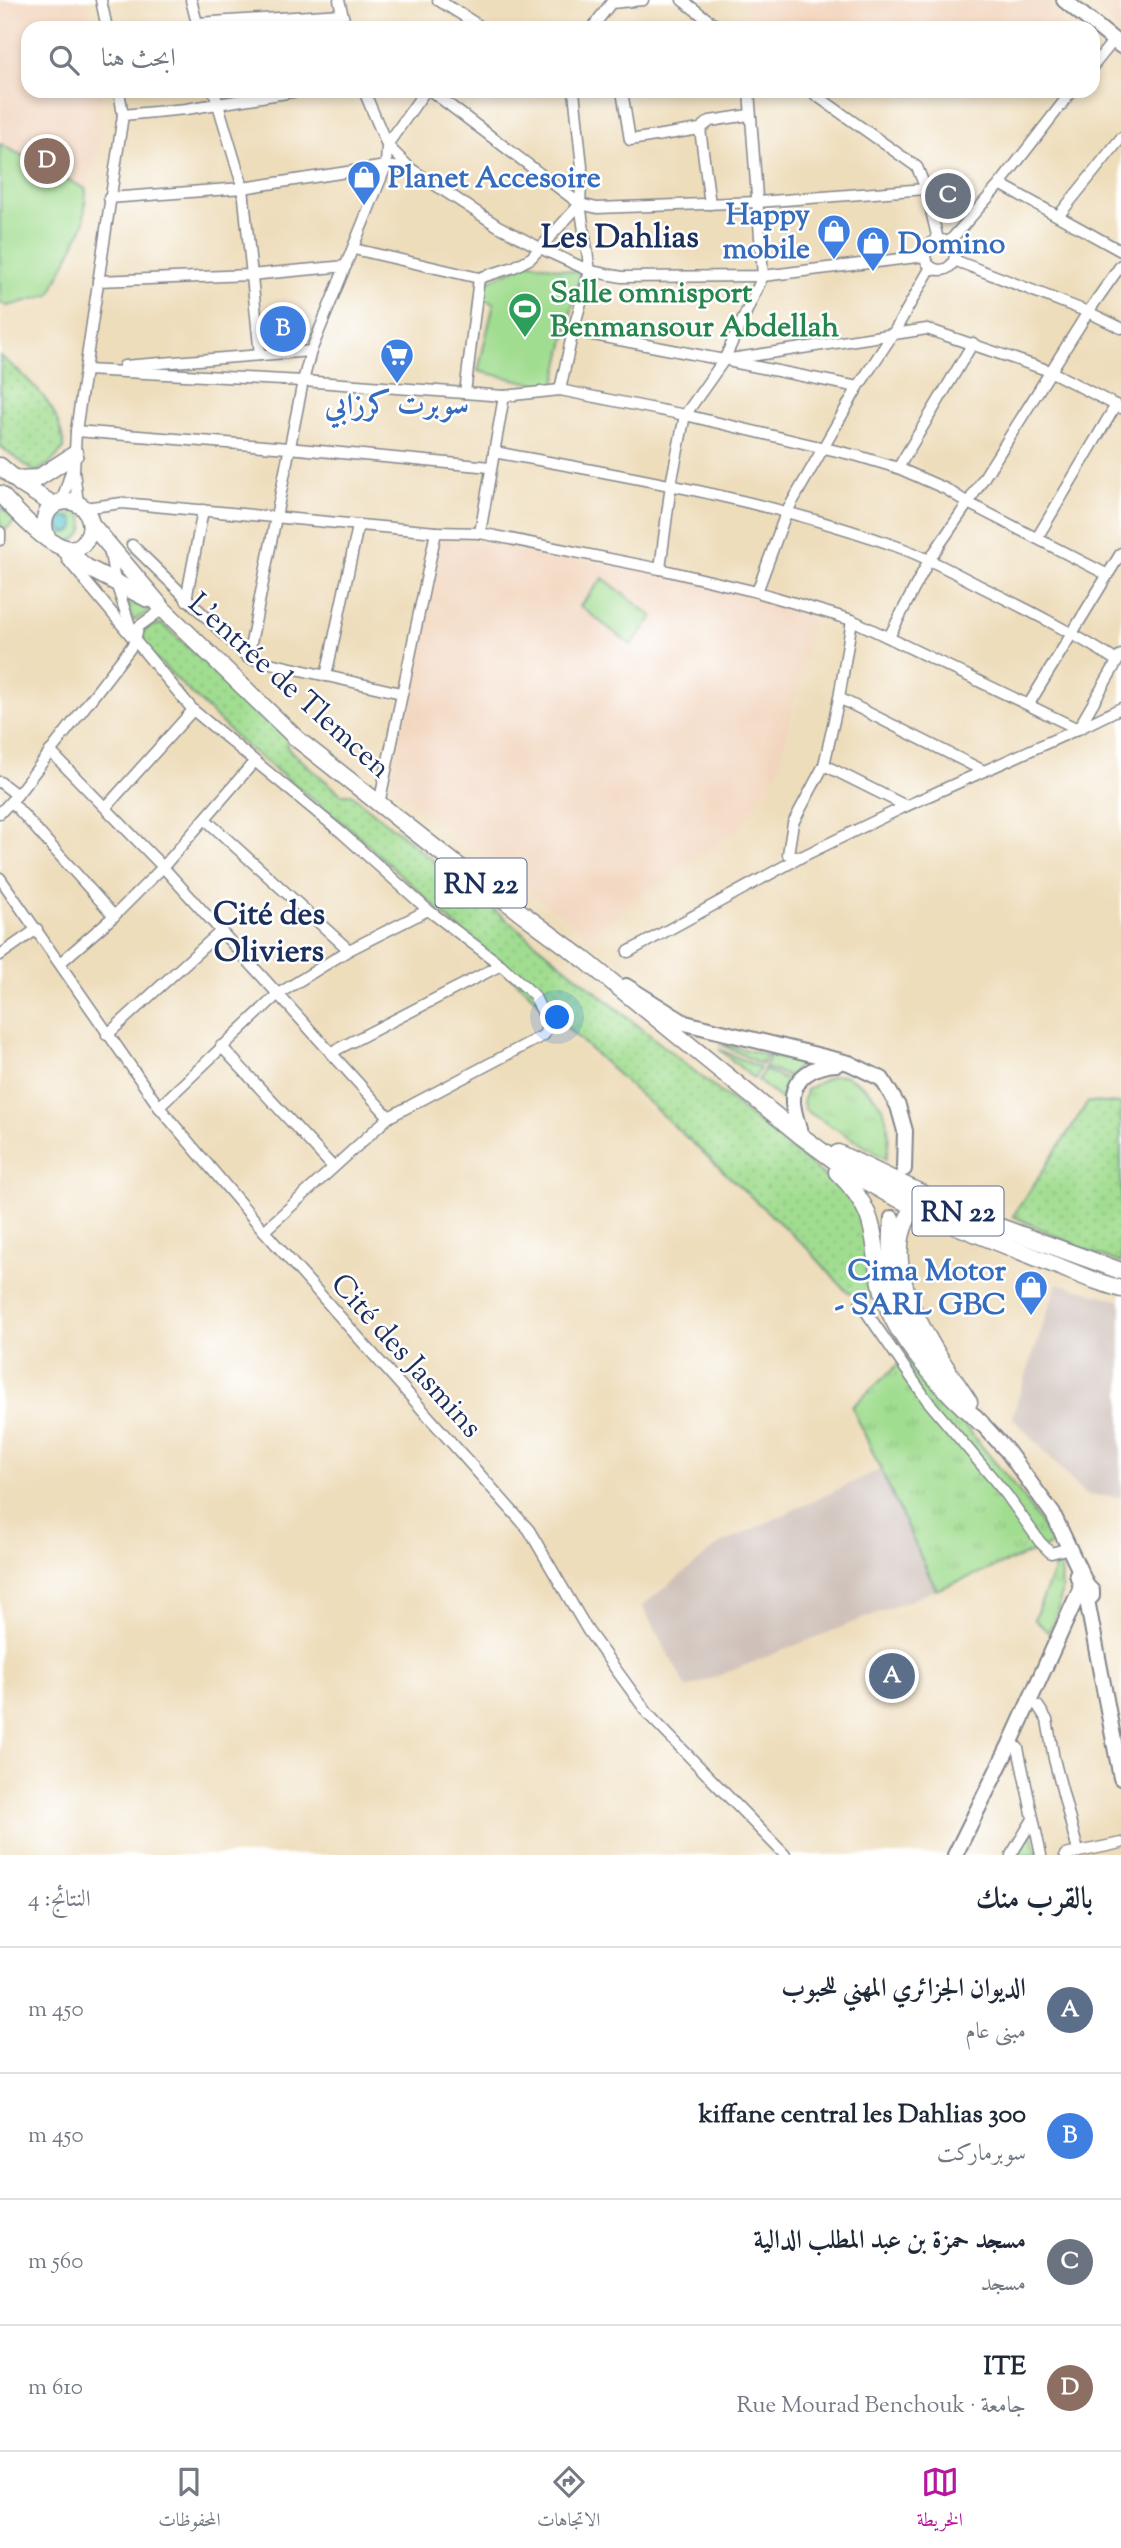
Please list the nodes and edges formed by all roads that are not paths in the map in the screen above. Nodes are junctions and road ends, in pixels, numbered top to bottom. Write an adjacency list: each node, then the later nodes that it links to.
1 (101, 0): 9 (street)
2 (191, 0): 10 (street)
3 (339, 0): 8 (street)
4 (438, 0): 13 (street)
5 (643, 0): 14 (street)
6 (682, 0): 15 (street)
7 (1064, 0): 16 (main road)
8 (342, 15): 11 (street); 12 (street)
9 (106, 21)
10 (197, 21)
11 (256, 21)
12 (344, 21)
13 (472, 21)
14 (597, 21)
15 (710, 21)
16 (1090, 21)
17 (1100, 29): 18 (main road)
18 (1118, 43): 19 (street)
19 (1100, 59)
20 (120, 98): 32 (street)
21 (216, 98): 31 (street)
22 (255, 98): 31 (street)
23 (367, 98): 36 (street)
24 (420, 98): 36 (street)
25 (440, 98): 44 (street)
26 (575, 98): 44 (street)
27 (623, 98): 34 (street)
28 (749, 98): 33 (street)
29 (820, 98): 41 (street)
30 (1067, 98): 39 (street)
31 (218, 104): 32 (street); 40 (street)
32 (123, 115): 42 (street)
33 (749, 115): 34 (street); 43 (street)
34 (700, 129): 45 (street)
35 (1121, 138): 46 (street)
36 (387, 145): 37 (street); 38 (street)
37 (386, 166): 38 (street); 40 (street); 49 (street)
38 (411, 169): 48 (street)
39 (1000, 184): 46 (street); 47 (street)
40 (243, 188): 42 (street); 57 (street)
41 (926, 189): 43 (street); 47 (street)
42 (109, 198): 60 (street)
43 (758, 202): 45 (street); 58 (street)
44 (580, 204): 45 (street); 48 (street); 56 (street)
45 (710, 204)
46 (1059, 215): 50 (street)
47 (943, 241): 51 (street); 52 (street)
48 (540, 248): 56 (street); 59 (street)
49 (354, 249): 54 (street); 59 (street)
50 (1121, 251)
51 (925, 256): 55 (street); 58 (street)
52 (954, 260): 55 (street); 61 (street)
53 (1121, 265): 61 (street)
54 (346, 267): 57 (street); 66 (street)
55 (931, 267): 64 (street)
56 (590, 271): 58 (street); 63 (street)
57 (250, 275): 60 (street); 67 (street)
58 (763, 276): 68 (street)
59 (479, 278): 74 (street)
60 (98, 281): 69 (street)
61 (1088, 312): 62 (street); 70 (street)
62 (1121, 328)
63 (573, 331): 68 (street); 73 (street)
64 (893, 334): 65 (street); 68 (street); 72 (street)
65 (973, 343): 70 (street); 85 (street)
66 (312, 351): 67 (street); 71 (street)
67 (260, 355): 69 (street)
68 (724, 360): 72 (street); 77 (street)
69 (85, 370): 71 (street); 78 (street)
70 (1050, 371): 76 (street); 89 (street)
71 (303, 381): 74 (street); 79 (street)
72 (858, 387): 80 (street)
73 (560, 390): 75 (street); 77 (street)
74 (466, 393): 75 (street)
75 (504, 396): 81 (street)
76 (1118, 406): 99 (street)
77 (685, 415): 80 (street); 87 (street)
78 (76, 431): 79 (street); 82 (street)
79 (288, 447): 84 (street); 93 (street)
80 (822, 449): 85 (street); 92 (street)
81 (494, 452): 84 (street); 87 (street)
82 (75, 454): 86 (main road); 90 (street); 90 (street)
83 (0, 466): 86 (main road)
84 (490, 467): 98 (street)
85 (898, 468): 89 (street)
86 (16, 479): 90 (main road)
87 (671, 484): 92 (street); 106 (street)
88 (0, 494): 101 (main road, L'entrée de Tlemcen / RN 22)
89 (968, 503): 99 (street); 105 (street)
90 (70, 504): 91 (street); 94 (main road); 101 (main road)
91 (204, 510): 93 (street); 110 (street)
92 (786, 513): 105 (street); 109 (street)
93 (276, 517): 95 (street); 116 (street)
94 (91, 523): 101 (main road); 103 (main road, L'entrée de Tlemcen / RN 22)
95 (358, 526): 96 (street); 118 (street)
96 (436, 531): 98 (street); 119 (street)
97 (0, 532): 100 (street)
98 (480, 533): 106 (street)
99 (1037, 538): 107 (street)
100 (0, 540)
101 (56, 545): 108 (main road, L'entrée de Tlemcen / RN 22); 115 (street)
102 (132, 545): 110 (street)
103 (108, 547): 108 (street, L'entrée de Tlemcen / RN 22); 111 (main road, L'entrée de Tlemcen / RN 22)
104 (1121, 553): 107 (street)
105 (929, 560): 113 (street); 114 (street)
106 (660, 569): 109 (street)
107 (1108, 575): 113 (street)
108 (115, 580): 111 (main road, L'entrée de Tlemcen / RN 22); 115 (street)
109 (758, 593): 112 (street)
110 (186, 600): 116 (street)
111 (163, 609): 115 (street); 131 (main road, L'entrée de Tlemcen / RN 22)
112 (852, 620): 114 (street); 120 (street)
113 (1072, 632): 117 (street); 121 (street)
114 (888, 637): 121 (street)
115 (135, 642): 123 (street); 125 (street)
116 (248, 658): 118 (street)
117 (1119, 658): 124 (street)
118 (326, 676): 119 (street)
119 (401, 693): 131 (street)
120 (839, 698): 127 (street); 128 (street)
121 (1029, 704): 124 (street)
122 (1121, 708): 124 (street)
123 (193, 710): 126 (street); 133 (street)
124 (1078, 729): 128 (street)
125 (50, 751): 130 (street); 133 (street)
126 (254, 762): 135 (street); 139 (street)
127 (824, 765): 132 (street); 136 (street)
128 (984, 771): 132 (street)
129 (0, 782): 130 (street)
130 (14, 798): 134 (street); 140 (street)
131 (379, 804): 146 (main road, RN 22)
132 (906, 806): 136 (street)
133 (106, 807): 137 (street)
134 (0, 813)
135 (205, 819): 137 (street); 143 (street)
136 (801, 857): 144 (street)
137 (163, 867): 140 (street); 142 (street)
138 (0, 878): 141 (street, Cité des Jasmins)
139 (428, 910): 143 (street); 148 (street)
140 (114, 916): 147 (street)
141 (37, 929): 145 (street); 147 (street, Cité des Jasmins)
142 (221, 931): 149 (street); 150 (street)
143 (349, 950): 149 (street)
144 (628, 952)
145 (1, 954)
146 (584, 960): 153 (main road); 156 (main road, RN 22)
147 (60, 963): 150 (street, Cité des Jasmins)
148 (501, 965): 152 (street); 155 (street)
149 (278, 994): 151 (street); 152 (street)
150 (107, 1035): 154 (street, Cité des Jasmins)
151 (221, 1046): 154 (street); 157 (street)
152 (332, 1052): 155 (street)
153 (849, 1063): 156 (main road); 158 (main road)
154 (159, 1107): 161 (street, Cité des Jasmins)
155 (389, 1117): 157 (street)
156 (801, 1136): 159 (main road, RN 22); 162 (main road, RN 22); 165 (main road)
157 (332, 1166): 161 (street)
158 (904, 1169)
159 (915, 1207): 163 (main road, RN 22); 165 (main road)
160 (892, 1218): 165 (main road)
161 (264, 1231): 175 (street, Cité des Jasmins)
162 (1121, 1272)
163 (1121, 1289)
164 (860, 1303): 166 (street)
165 (981, 1423): 166 (main road)
166 (1069, 1548): 167 (main road)
167 (1083, 1593): 168 (main road); 170 (main road); 176 (main road)
168 (1038, 1706): 169 (main road); 173 (street)
169 (1018, 1748): 171 (street); 177 (main road)
170 (1121, 1778)
171 (1033, 1819): 178 (street); 179 (street)
172 (1121, 1843): 174 (street)
173 (1077, 1851): 174 (street); 180 (street)
174 (1091, 1852)
175 (785, 1855)
176 (955, 1855)
177 (963, 1855)
178 (1011, 1855)
179 (1041, 1855)
180 (1065, 1855)

